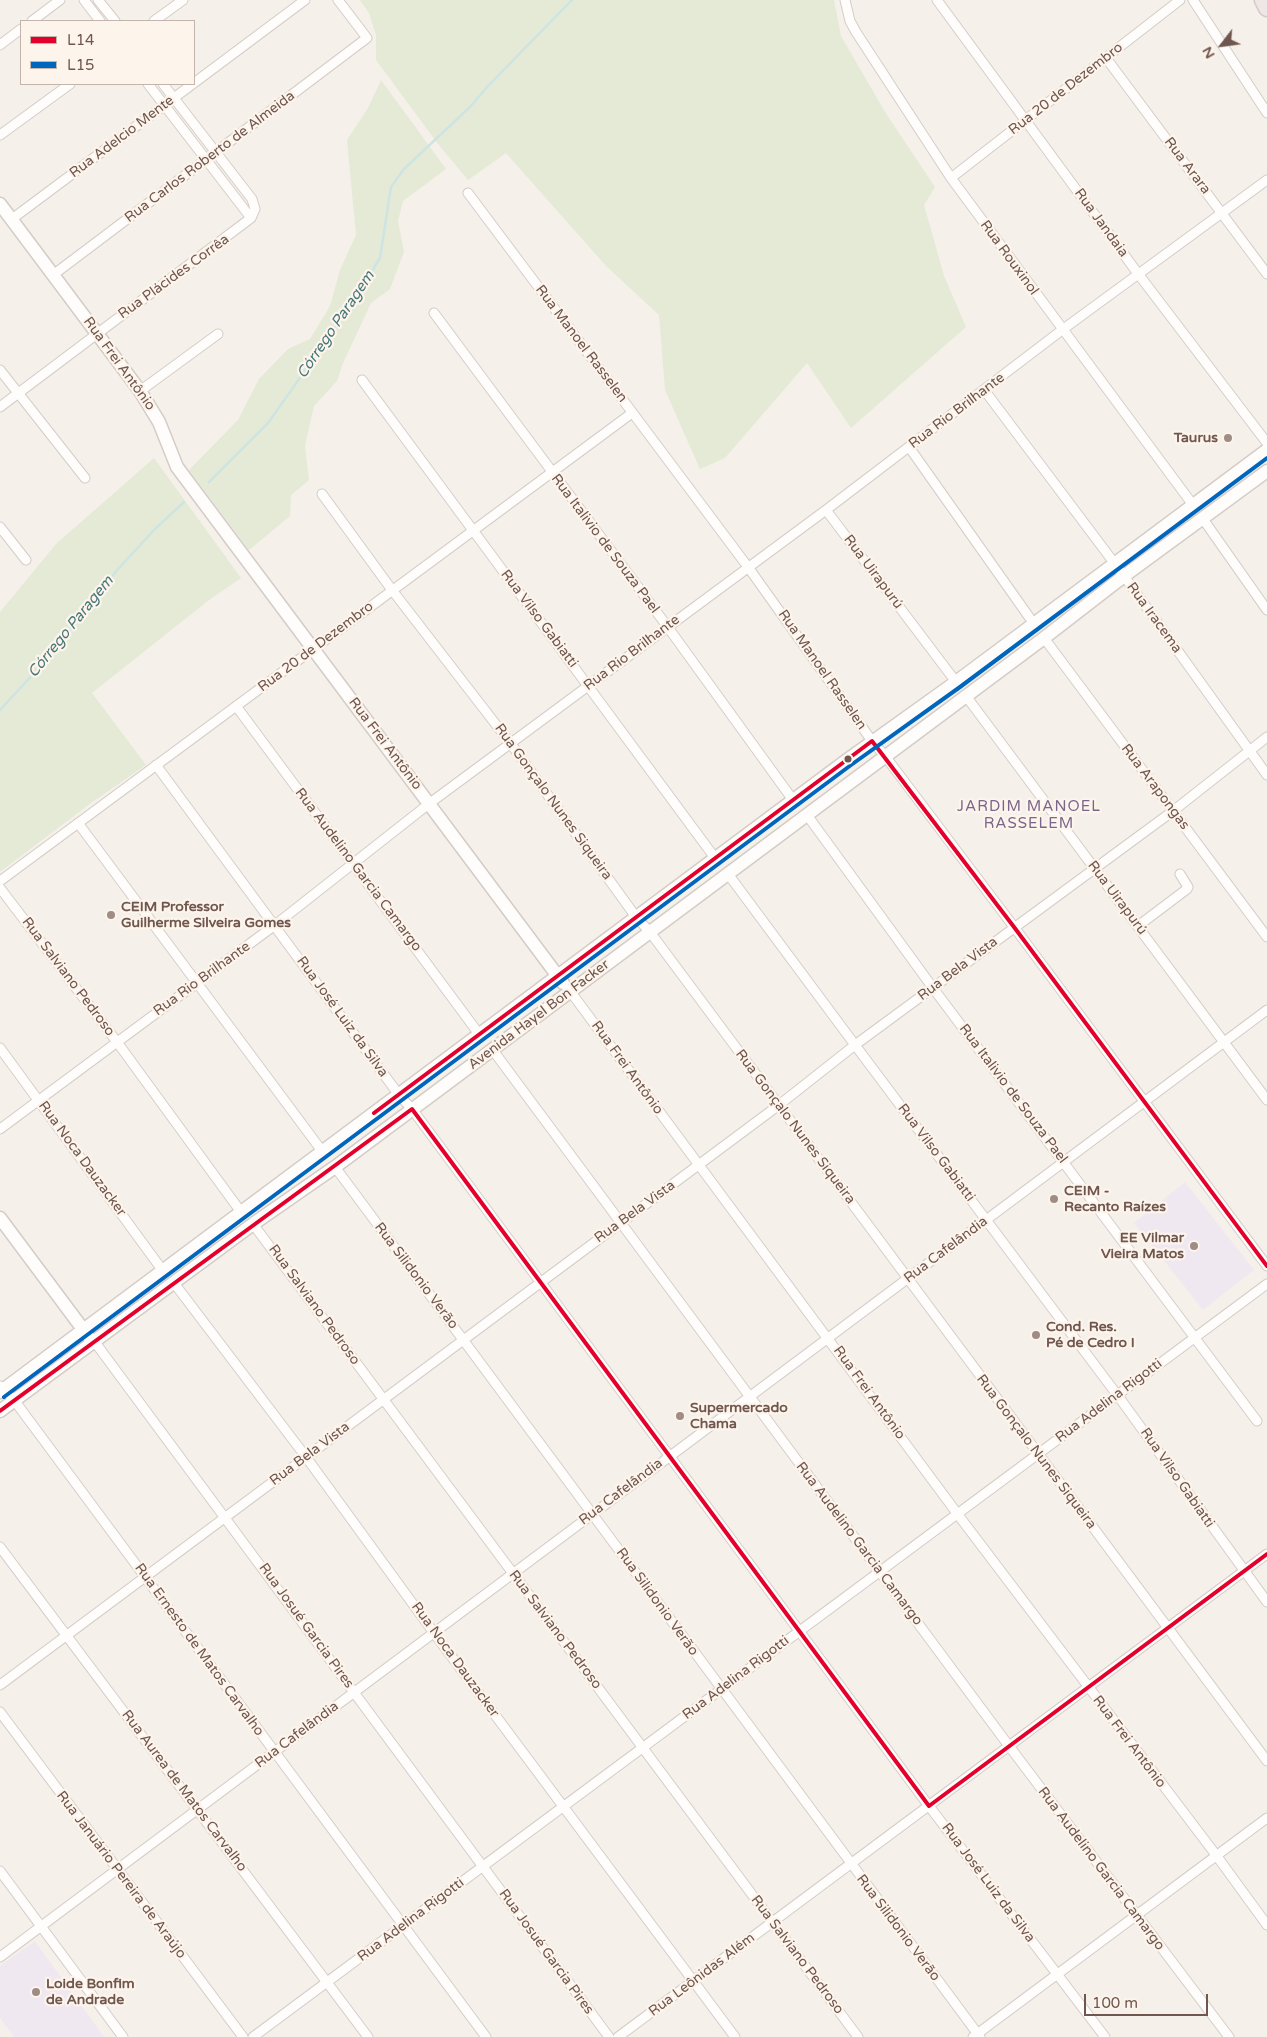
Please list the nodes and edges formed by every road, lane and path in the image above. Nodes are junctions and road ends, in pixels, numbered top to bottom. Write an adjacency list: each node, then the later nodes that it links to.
1 (60, 0): 13 (street)
2 (84, 0): 14 (street)
3 (98, 0): 15 (street)
4 (183, 0): 16 (street)
5 (305, 0): 20 (street, Rua Adelcio Mente)
6 (338, 0): 30 (street, Rua Carlos Roberto de Almeida)
7 (845, 0): 32 (street, Rua Rouxinol)
8 (937, 0): 28 (street, Rua Jandaia)
9 (1180, 0): 19 (street, Rua 20 de Dezembro)
10 (1193, 0): 27 (street)
11 (1262, 0): 12 (highway)
12 (1267, 8)
13 (33, 20)
14 (99, 20)
15 (113, 20)
16 (155, 20)
17 (20, 30): 18 (street)
18 (0, 45)
19 (1106, 58): 28 (street, Rua 20 de Dezembro); 36 (street, Rua Arara)
20 (195, 82)
21 (69, 85): 29 (street)
22 (149, 85): 26 (street)
23 (164, 85): 25 (street)
24 (191, 85): 25 (street, Rua Adelcio Mente)
25 (174, 98): 26 (street, Rua Adelcio Mente); 30 (street)
26 (165, 106): 31 (street); 38 (street, Rua Adelcio Mente)
27 (1267, 112)
28 (1025, 121): 32 (street, Rua 20 de Dezembro); 41 (street, Rua Jandaia)
29 (0, 136)
30 (216, 153): 31 (street, Rua Carlos Roberto de Almeida); 37 (street)
31 (207, 160): 37 (street); 40 (street, Rua Carlos Roberto de Almeida)
32 (951, 178): 43 (street, Rua Rouxinol)
33 (1267, 180): 36 (street, Rua Rio Brilhante)
34 (468, 193): 52 (street, Rua Manoel Rasselen)
35 (0, 204): 38 (main road, Rua Frei Antônio)
36 (1223, 214): 39 (street, Rua Arara); 41 (street, Rua Rio Brilhante)
37 (251, 218): 44 (street, Rua Plácides Corrêa)
38 (12, 219): 40 (main road, Rua Frei Antônio)
39 (1267, 274)
40 (53, 275): 44 (main road, Rua Frei Antônio)
41 (1139, 275): 43 (street, Rua Rio Brilhante); 53 (street, Rua Jandaia)
42 (434, 313): 57 (street, Rua Italivio de Souza Pael)
43 (1062, 330): 49 (street, Rua Rio Brilhante); 60 (street, Rua Rouxinol)
44 (97, 333): 48 (main road, Rua Frei Antônio); 50 (street, Rua Plácides Corrêa)
45 (218, 334): 48 (street)
46 (0, 370): 50 (street)
47 (362, 380): 64 (street, Rua Vilso Gabiatti)
48 (140, 391): 74 (main road, Rua Frei Antônio)
49 (984, 391): 54 (street, Rua Rio Brilhante); 66 (street, Rua Iracema)
50 (18, 394): 51 (street, Rua Plácides Corrêa); 58 (street)
51 (0, 407)
52 (632, 413): 57 (street, Rua 20 de Dezembro); 67 (street, Rua Manoel Rasselen)
53 (1267, 443)
54 (909, 447): 61 (street, Rua Rio Brilhante); 71 (street)
55 (1267, 450): 60 (main road, Avenida Hayel Bon Facker)
56 (1267, 471): 62 (main road, Avenida Hayel Bon Facker)
57 (552, 472): 64 (street, Rua 20 de Dezembro); 72 (street, Rua Italivio de Souza Pael)
58 (86, 478)
59 (322, 494): 69 (street, Rua Gonçalo Nunes Siqueira)
60 (1193, 505): 66 (main road, Avenida Hayel Bon Facker)
61 (826, 510): 67 (street, Rua Rio Brilhante); 75 (street, Rua Uirapurú)
62 (1203, 519): 68 (main road, Avenida Hayel Bon Facker); 70 (street)
63 (0, 527): 65 (street)
64 (473, 530): 69 (street, Rua 20 de Dezembro); 76 (street, Rua Vilso Gabiatti)
65 (26, 560)
66 (1114, 562): 68 (street, Rua Iracema); 71 (main road, Avenida Hayel Bon Facker)
67 (748, 567): 72 (street, Rua Rio Brilhante); 80 (street, Rua Manoel Rasselen)
68 (1124, 576): 73 (main road, Avenida Hayel Bon Facker); 82 (street, Rua Iracema)
69 (392, 590): 74 (street, Rua 20 de Dezembro); 81 (street, Rua Gonçalo Nunes Siqueira)
70 (1267, 610)
71 (1034, 624): 75 (main road, Avenida Hayel Bon Facker)
72 (667, 626): 76 (street, Rua Rio Brilhante); 86 (street, Rua Italivio de Souza Pael)
73 (1044, 638): 77 (main road, Avenida Hayel Bon Facker); 88 (street, Rua Arapongas)
74 (314, 648): 78 (street, Rua 20 de Dezembro); 87 (main road, Rua Frei Antônio)
75 (956, 682): 80 (main road, Avenida Hayel Bon Facker)
76 (588, 685): 81 (street, Rua Rio Brilhante); 91 (street, Rua Vilso Gabiatti)
77 (966, 696): 83 (main road, Avenida Hayel Bon Facker); 93 (street, Rua Uirapurú)
78 (236, 706): 84 (street, Rua 20 de Dezembro); 92 (street, Rua Audelino Garcia Camargo)
79 (1267, 737): 82 (street, Rua Bela Vista)
80 (872, 741): 83 (street, Rua Manoel Rasselen); 86 (main road, Avenida Hayel Bon Facker)
81 (511, 744): 87 (street, Rua Rio Brilhante); 98 (street, Rua Gonçalo Nunes Siqueira)
82 (1249, 750): 85 (street, Rua Iracema); 88 (street, Rua Bela Vista)
83 (885, 756): 89 (main road, Avenida Hayel Bon Facker); 101 (street, Rua Manoel Rasselen)
84 (156, 765): 90 (street, Rua 20 de Dezembro); 99 (street, Rua José Luiz da Silva)
85 (1267, 775)
86 (793, 800): 91 (main road, Avenida Hayel Bon Facker)
87 (430, 803): 92 (street, Rua Rio Brilhante); 104 (main road, Rua Frei Antônio)
88 (1173, 810): 93 (street, Rua Bela Vista); 103 (street, Rua Arapongas)
89 (807, 814): 94 (main road, Avenida Hayel Bon Facker); 106 (street, Rua Italivio de Souza Pael)
90 (78, 823): 96 (street, Rua 20 de Dezembro); 105 (street)
91 (714, 858): 98 (main road, Avenida Hayel Bon Facker)
92 (352, 863): 99 (street, Rua Rio Brilhante); 109 (street, Rua Audelino Garcia Camargo)
93 (1094, 867): 100 (street, Rua Uirapurú); 101 (street, Rua Bela Vista)
94 (728, 874): 102 (main road, Avenida Hayel Bon Facker); 112 (street, Rua Vilso Gabiatti)
95 (1180, 874): 100 (street)
96 (0, 881)
97 (0, 888): 110 (street, Rua Salviano Pedroso)
98 (636, 917): 102 (street, Rua Gonçalo Nunes Siqueira); 104 (main road, Avenida Hayel Bon Facker)
99 (275, 925): 105 (street, Rua Rio Brilhante); 115 (street, Rua José Luiz da Silva)
100 (1138, 926): 111 (street, Rua Uirapurú)
101 (1014, 927): 106 (street, Rua Bela Vista); 118 (street, Rua Manoel Rasselen)
102 (650, 932): 107 (main road, Avenida Hayel Bon Facker); 119 (street, Rua Gonçalo Nunes Siqueira)
103 (1267, 937)
104 (557, 976): 107 (main road, Rua Frei Antônio); 109 (main road, Avenida Hayel Bon Facker)
105 (196, 983): 110 (street, Rua Rio Brilhante); 122 (street)
106 (933, 988): 112 (street, Rua Bela Vista); 123 (street, Rua Italivio de Souza Pael)
107 (570, 991): 114 (main road, Avenida Hayel Bon Facker); 124 (street, Rua Frei Antônio)
108 (1267, 1010): 111 (street, Rua Cafelândia)
109 (480, 1034): 115 (main road, Avenida Hayel Bon Facker)
110 (116, 1042): 116 (street, Rua Rio Brilhante); 126 (street, Rua Salviano Pedroso)
111 (1225, 1042): 117 (street, Rua Uirapurú); 118 (street, Rua Cafelândia)
112 (855, 1045): 119 (street, Rua Bela Vista); 128 (street, Rua Vilso Gabiatti)
113 (0, 1048): 116 (street, Rua Noca Dauzacker)
114 (492, 1049): 120 (main road, Avenida Hayel Bon Facker); 129 (street, Rua Audelino Garcia Camargo)
115 (398, 1095): 120 (street, Rua José Luiz da Silva); 122 (main road, Avenida Hayel Bon Facker)
116 (38, 1100): 121 (street, Rua Rio Brilhante); 132 (street, Rua Noca Dauzacker)
117 (1267, 1100)
118 (1145, 1101): 123 (street, Rua Cafelândia); 131 (street, Rua Manoel Rasselen)
119 (780, 1105): 124 (street, Rua Bela Vista); 133 (street, Rua Gonçalo Nunes Siqueira)
120 (412, 1109): 125 (main road, Avenida Hayel Bon Facker); 135 (street, Rua José Luiz da Silva)
121 (0, 1129)
122 (322, 1151): 126 (main road, Avenida Hayel Bon Facker)
123 (1064, 1161): 128 (street, Rua Cafelândia); 139 (street, Rua Italivio de Souza Pael)
124 (698, 1166): 129 (street, Rua Bela Vista); 138 (street, Rua Frei Antônio)
125 (335, 1167): 130 (main road, Avenida Hayel Bon Facker); 141 (street, Rua Silidonio Verão)
126 (241, 1212): 132 (main road, Avenida Hayel Bon Facker)
127 (0, 1218): 137 (main road, Rua Josué Garcia Pires)
128 (987, 1219): 133 (street, Rua Cafelândia); 143 (street, Rua Vilso Gabiatti)
129 (619, 1223): 135 (street, Rua Bela Vista); 144 (street, Rua Audelino Garcia Camargo)
130 (253, 1224): 134 (main road, Avenida Hayel Bon Facker); 145 (street, Rua Salviano Pedroso)
131 (1267, 1266)
132 (163, 1270): 137 (main road, Avenida Hayel Bon Facker)
133 (907, 1279): 138 (street, Rua Cafelândia); 149 (street, Rua Gonçalo Nunes Siqueira)
134 (174, 1283): 140 (main road, Avenida Hayel Bon Facker); 151 (street, Rua Noca Dauzacker)
135 (541, 1283): 141 (street, Rua Bela Vista); 150 (street, Rua José Luiz da Silva)
136 (1267, 1284): 139 (street, Rua Adelina Rigotti)
137 (83, 1331): 140 (main road, Rua Josué Garcia Pires); 142 (main road, Avenida Hayel Bon Facker)
138 (828, 1338): 144 (street, Rua Cafelândia); 153 (street, Rua Frei Antônio)
139 (1195, 1338): 143 (street, Rua Adelina Rigotti); 148 (street, Rua Italivio de Souza Pael)
140 (94, 1341): 146 (main road, Avenida Hayel Bon Facker); 154 (street, Rua Josué Garcia Pires)
141 (464, 1341): 145 (street, Rua Bela Vista); 152 (street, Rua Silidonio Verão)
142 (1, 1389): 146 (street, Rua Ernesto de Matos Carvalho)
143 (1118, 1395): 149 (street, Rua Adelina Rigotti); 158 (street, Rua Vilso Gabiatti)
144 (749, 1397): 150 (street, Rua Cafelândia); 157 (street, Rua Audelino Garcia Camargo)
145 (383, 1399): 151 (street, Rua Bela Vista); 159 (street, Rua Salviano Pedroso)
146 (14, 1400): 147 (main road, Avenida Hayel Bon Facker); 160 (street, Rua Ernesto de Matos Carvalho)
147 (0, 1411)
148 (1257, 1421)
149 (1038, 1454): 153 (street, Rua Adelina Rigotti); 162 (street, Rua Gonçalo Nunes Siqueira)
150 (670, 1456): 152 (street, Rua Cafelândia); 163 (street, Rua José Luiz da Silva)
151 (306, 1457): 154 (street, Rua Bela Vista); 164 (street, Rua Noca Dauzacker)
152 (592, 1514): 159 (street, Rua Cafelândia); 168 (street, Rua Silidonio Verão)
153 (958, 1514): 157 (street, Rua Adelina Rigotti); 167 (street, Rua Frei Antônio)
154 (225, 1517): 160 (street, Rua Bela Vista); 169 (street, Rua Josué Garcia Pires)
155 (0, 1547): 165 (street, Rua Aurea de Matos Carvalho)
156 (1267, 1554): 158 (street, Rua Leônidas Além)
157 (879, 1572): 163 (street, Rua Adelina Rigotti); 171 (street, Rua Audelino Garcia Camargo)
158 (1244, 1572): 161 (street, Rua Vilso Gabiatti); 162 (street, Rua Leônidas Além)
159 (512, 1574): 164 (street, Rua Cafelândia); 172 (street, Rua Salviano Pedroso)
160 (145, 1576): 165 (street, Rua Bela Vista); 173 (street, Rua Ernesto de Matos Carvalho)
161 (1267, 1602)
162 (1168, 1628): 167 (street, Rua Leônidas Além); 174 (street, Rua Gonçalo Nunes Siqueira)
163 (800, 1631): 168 (street, Rua Adelina Rigotti); 175 (street, Rua José Luiz da Silva)
164 (434, 1632): 169 (street, Rua Cafelândia); 176 (street, Rua Noca Dauzacker)
165 (68, 1634): 166 (street, Rua Bela Vista); 177 (street, Rua Aurea de Matos Carvalho)
166 (0, 1685)
167 (1088, 1687): 171 (street, Rua Leônidas Além); 179 (street, Rua Frei Antônio)
168 (721, 1689): 172 (street, Rua Adelina Rigotti); 180 (street, Rua Silidonio Verão)
169 (354, 1692): 173 (street, Rua Cafelândia); 181 (street, Rua Josué Garcia Pires)
170 (0, 1712): 182 (street, Rua Januário Pereira de Araújo)
171 (1009, 1746): 175 (street, Rua Leônidas Além); 184 (street, Rua Audelino Garcia Camargo)
172 (643, 1747): 176 (street, Rua Adelina Rigotti); 185 (street, Rua Salviano Pedroso)
173 (275, 1752): 177 (street, Rua Cafelândia); 187 (street, Rua Ernesto de Matos Carvalho)
174 (1267, 1761)
175 (929, 1806): 180 (street, Rua Leônidas Além); 190 (street, Rua José Luiz da Silva)
176 (563, 1807): 181 (street, Rua Adelina Rigotti); 191 (street, Rua Noca Dauzacker)
177 (198, 1809): 182 (street, Rua Cafelândia); 192 (street, Rua Aurea de Matos Carvalho)
178 (1267, 1818): 179 (street)
179 (1216, 1855): 184 (street); 188 (street, Rua Frei Antônio)
180 (851, 1864): 185 (street, Rua Leônidas Além); 193 (street, Rua Silidonio Verão)
181 (483, 1867): 187 (street, Rua Adelina Rigotti); 199 (street, Rua Josué Garcia Pires)
182 (117, 1870): 186 (street, Rua Cafelândia); 195 (street, Rua Januário Pereira de Araújo)
183 (0, 1872): 186 (street)
184 (1136, 1914): 190 (street); 204 (street, Rua Audelino Garcia Camargo)
185 (772, 1922): 191 (street, Rua Leônidas Além); 202 (street, Rua Salviano Pedroso)
186 (42, 1926): 189 (street, Rua Cafelândia); 194 (street)
187 (403, 1926): 192 (street, Rua Adelina Rigotti); 198 (street, Rua Ernesto de Matos Carvalho)
188 (1267, 1926)
189 (0, 1957)
190 (1058, 1974): 193 (street); 203 (street, Rua José Luiz da Silva)
191 (693, 1981): 200 (street, Rua Leônidas Além); 201 (street, Rua Noca Dauzacker)
192 (327, 1982): 196 (street, Rua Adelina Rigotti); 197 (street, Rua Aurea de Matos Carvalho)
193 (977, 2036)
194 (123, 2037)
195 (243, 2037)
196 (253, 2037)
197 (368, 2037)
198 (486, 2037)
199 (609, 2037)
200 (618, 2037)
201 (735, 2037)
202 (858, 2037)
203 (1105, 2037)
204 (1229, 2037)

